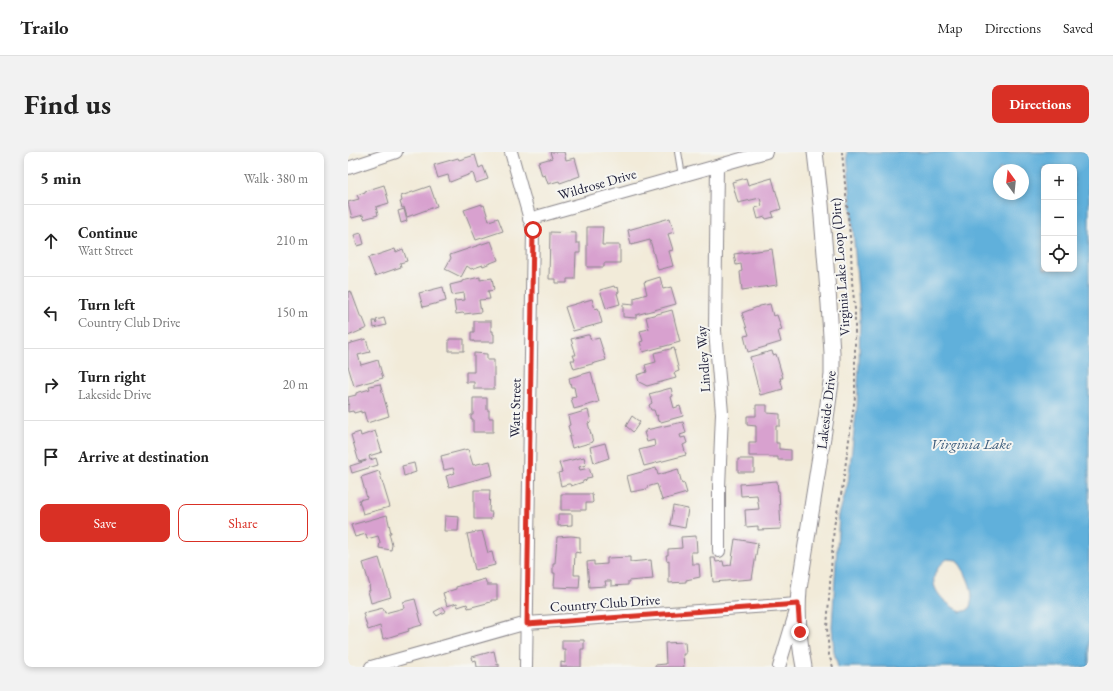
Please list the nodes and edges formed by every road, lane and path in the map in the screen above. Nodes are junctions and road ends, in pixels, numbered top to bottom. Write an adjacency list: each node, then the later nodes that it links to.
1 (396, 152): 8 (street)
2 (511, 152): 10 (street, Watt Street)
3 (678, 152): 9 (lane)
4 (766, 152): 7 (street, Wildrose Drive)
5 (815, 152): 12 (street, Lakeside Drive)
6 (842, 152): 18 (path, Virginia Lake Loop (Dirt))
7 (717, 166): 9 (street, Wildrose Drive); 11 (street, Lindley Way)
8 (348, 168)
9 (682, 176): 10 (street, Wildrose Drive)
10 (530, 219): 13 (street, Watt Street)
11 (719, 551)
12 (798, 604): 13 (street, Country Club Drive); 16 (street); 17 (street, Lakeside Drive)
13 (527, 624): 14 (street, Country Club Drive); 15 (street, Watt Street)
14 (371, 667)
15 (526, 667)
16 (779, 667)
17 (804, 667)
18 (833, 667)

